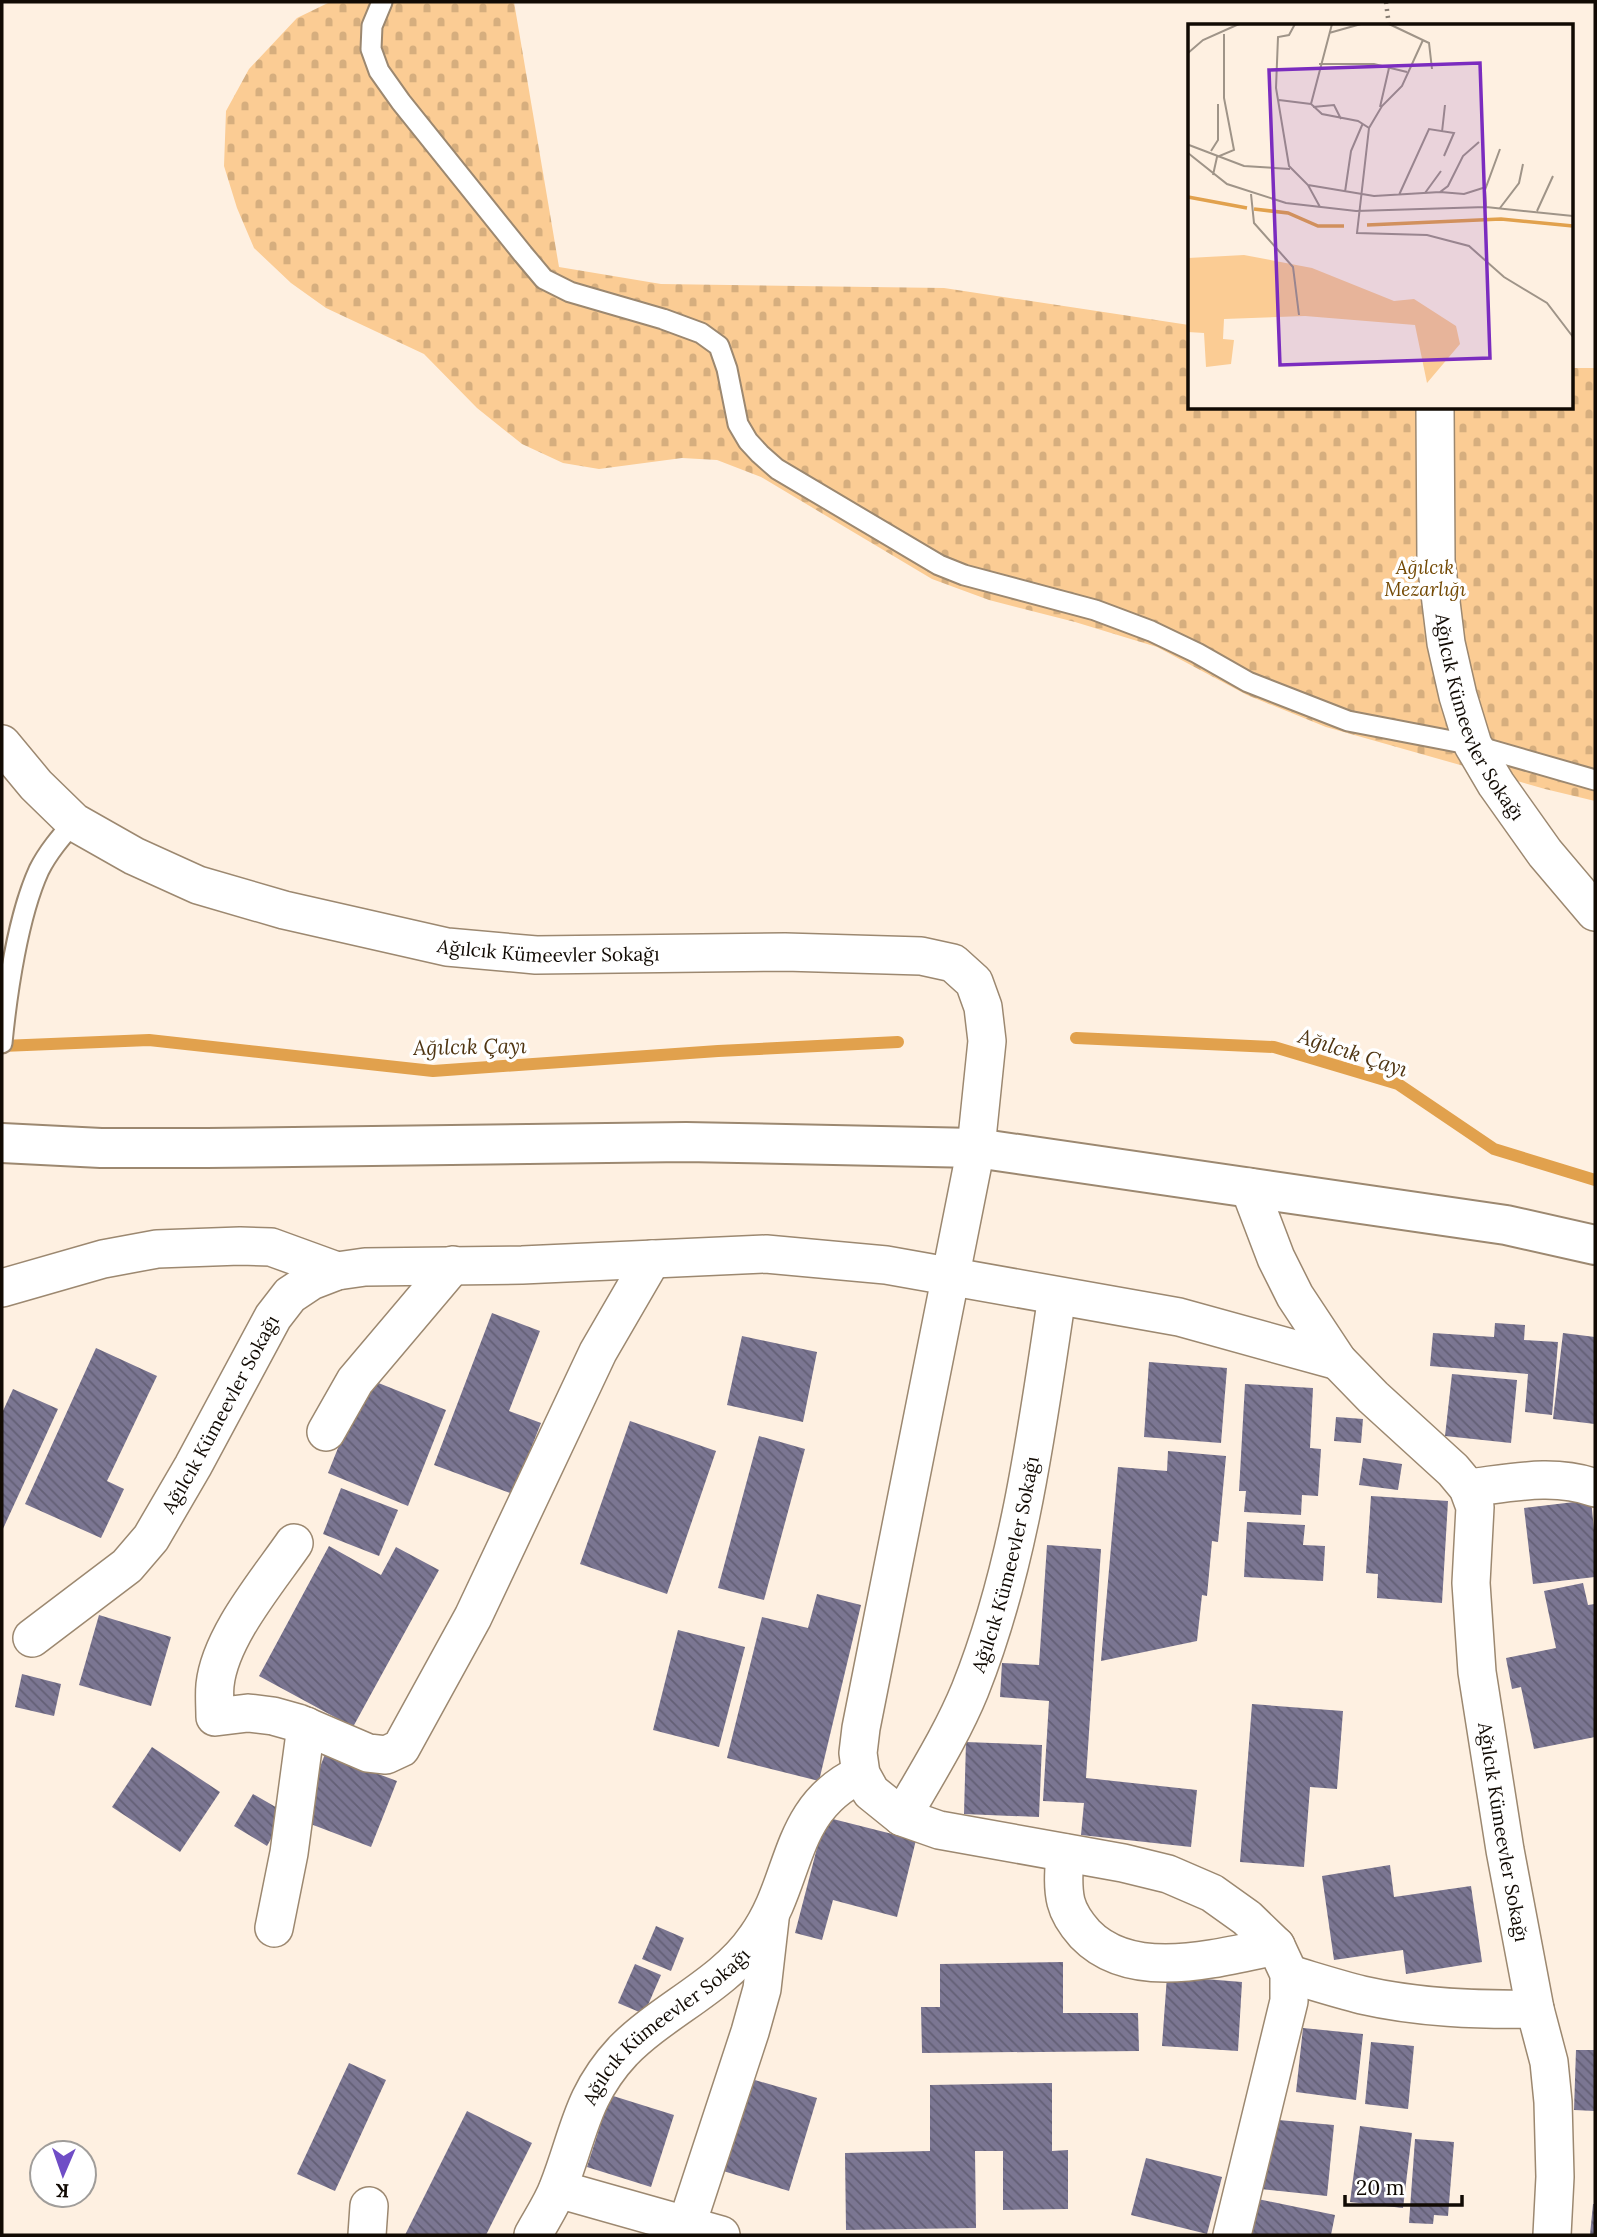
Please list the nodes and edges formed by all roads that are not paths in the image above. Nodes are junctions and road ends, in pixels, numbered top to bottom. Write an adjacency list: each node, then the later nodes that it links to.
1 (382, 2): 4 (lane)
2 (1435, 410): 4 (street, Ağılcık Kümeevler Sokağı)
3 (2, 744): 6 (street, Ağılcık Kümeevler Sokağı)
4 (1474, 745): 5 (lane); 7 (street, Ağılcık Kümeevler Sokağı)
5 (1595, 780)
6 (74, 822): 8 (lane); 10 (street, Ağılcık Kümeevler Sokağı)
7 (1595, 912)
8 (2, 1043)
9 (2, 1143): 10 (main road)
10 (976, 1148): 11 (main road); 16 (street, Ağılcık Kümeevler Sokağı)
11 (1249, 1187): 12 (main road); 19 (street)
12 (1595, 1245)
13 (652, 1259): 14 (street, Ağılcık Kümeevler Sokağı); 16 (street, Ağılcık Kümeevler Sokağı); 25 (street)
14 (453, 1265): 15 (street, Ağılcık Kümeevler Sokağı); 20 (street)
15 (337, 1271): 17 (street); 24 (street, Ağılcık Kümeevler Sokağı)
16 (951, 1276): 18 (street, Ağılcık Kümeevler Sokağı); 26 (street, Ağılcık Kümeevler Sokağı)
17 (2, 1288)
18 (1057, 1296): 19 (street, Ağılcık Kümeevler Sokağı); 27 (street, Ağılcık Kümeevler Sokağı)
19 (1338, 1361): 21 (street)
20 (326, 1432)
21 (1468, 1488): 22 (street); 32 (street, Ağılcık Kümeevler Sokağı)
22 (1595, 1488)
23 (294, 1543): 25 (street)
24 (32, 1638)
25 (306, 1726): 30 (street)
26 (861, 1774): 27 (street); 29 (street, Ağılcık Kümeevler Sokağı)
27 (902, 1817): 28 (street)
28 (1065, 1853): 31 (street); 31 (street)
29 (771, 1913): 33 (street, Ağılcık Kümeevler Sokağı); 34 (street)
30 (274, 1928)
31 (1283, 1960): 32 (street); 36 (street)
32 (1535, 2009): 37 (street, Ağılcık Kümeevler Sokağı)
33 (558, 2189): 34 (street); 35 (street, Ağılcık Kümeevler Sokağı)
34 (704, 2230)
35 (533, 2235)
36 (1232, 2235)
37 (1552, 2235)

